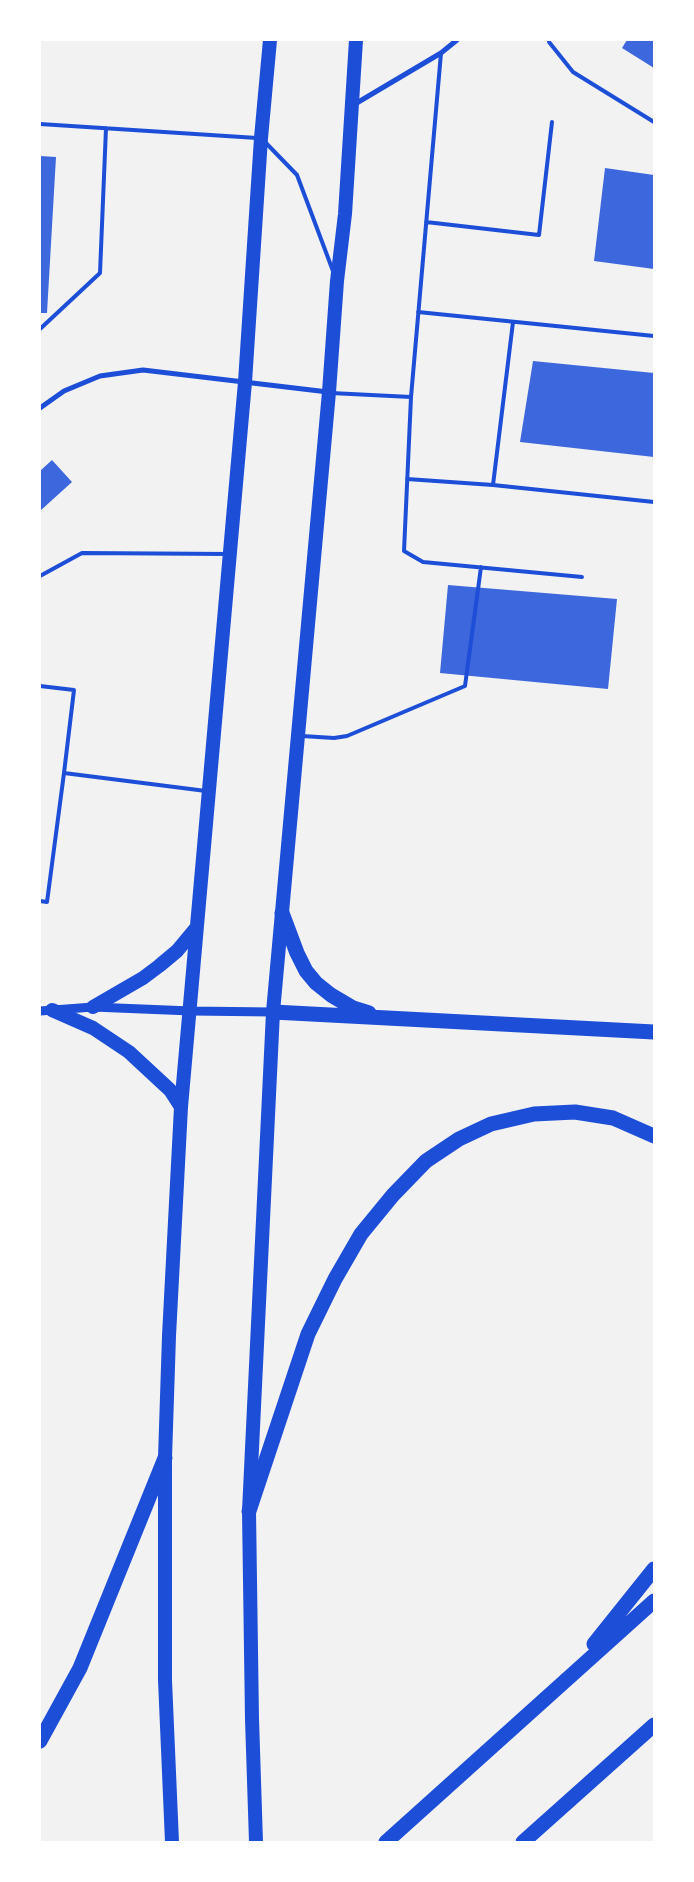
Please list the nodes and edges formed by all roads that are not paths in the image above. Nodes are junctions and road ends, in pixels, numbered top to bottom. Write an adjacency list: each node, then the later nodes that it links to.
1 (270, 40): 11 (highway)
2 (356, 40): 6 (highway)
3 (457, 40): 5 (street)
4 (549, 41): 8 (lane)
5 (441, 53): 6 (street); 12 (lane)
6 (352, 106): 13 (highway)
7 (552, 122): 12 (lane)
8 (654, 122)
9 (40, 124): 10 (lane)
10 (106, 128): 11 (lane); 16 (lane)
11 (261, 138): 13 (lane); 18 (highway)
12 (426, 222): 14 (lane)
13 (337, 281): 19 (highway)
14 (418, 312): 15 (lane); 20 (lane)
15 (512, 322): 17 (lane); 23 (lane)
16 (40, 329)
17 (654, 336)
18 (245, 382): 19 (street); 21 (street); 25 (highway)
19 (329, 392): 20 (lane); 30 (highway)
20 (411, 397): 22 (lane)
21 (40, 408)
22 (407, 479): 23 (lane); 26 (lane)
23 (493, 485): 24 (lane)
24 (654, 502)
25 (230, 554): 27 (lane); 32 (highway)
26 (481, 567): 28 (lane); 30 (lane)
27 (40, 576)
28 (582, 577)
29 (40, 686): 31 (lane)
30 (297, 736): 34 (highway)
31 (64, 773): 32 (lane); 33 (lane)
32 (209, 791): 35 (highway)
33 (40, 901)
34 (282, 912): 39 (highway); 40 (highway)
35 (197, 928): 36 (highway); 38 (highway)
36 (93, 1007): 37 (street); 38 (street)
37 (46, 1010): 42 (highway)
38 (191, 1011): 39 (street); 42 (highway)
39 (273, 1012): 40 (highway); 45 (highway)
40 (387, 1019): 41 (highway)
41 (654, 1032)
42 (182, 1107): 44 (highway)
43 (654, 1136): 45 (highway)
44 (165, 1458): 50 (highway); 51 (highway)
45 (249, 1511): 52 (highway)
46 (654, 1569): 48 (highway)
47 (654, 1601): 48 (highway)
48 (568, 1677): 53 (highway)
49 (654, 1725): 54 (highway)
50 (40, 1741)
51 (172, 1842)
52 (256, 1842)
53 (386, 1842)
54 (523, 1842)

